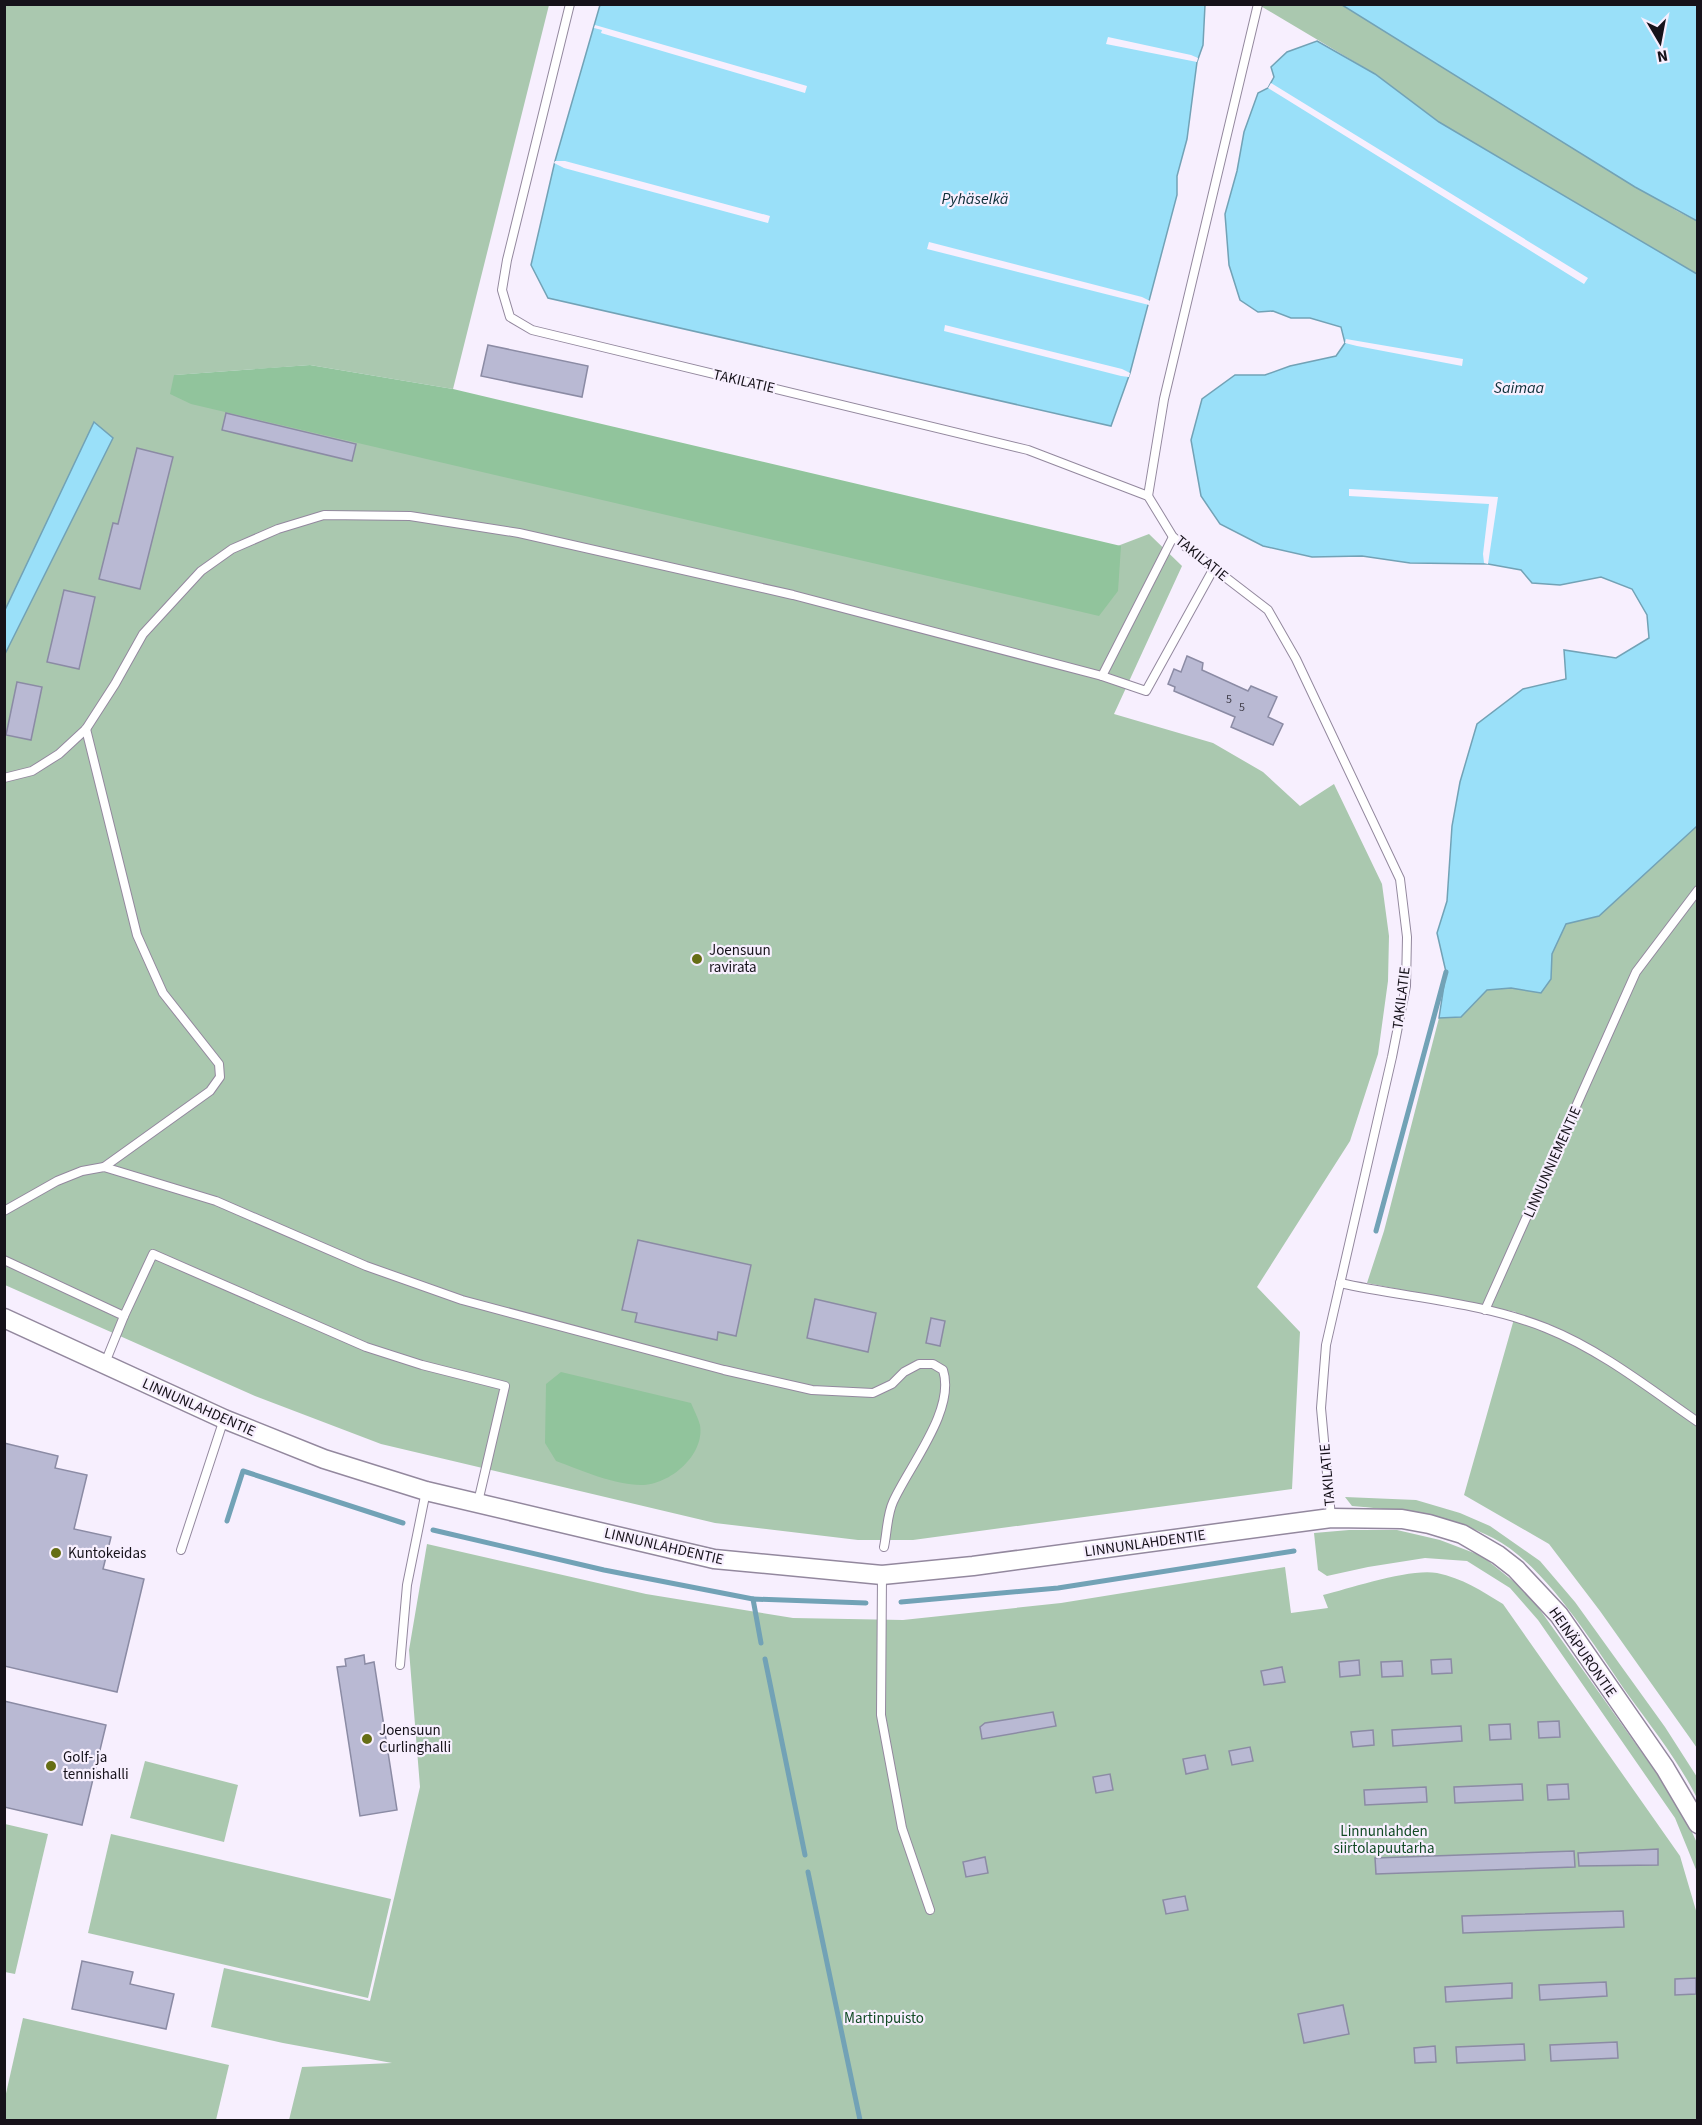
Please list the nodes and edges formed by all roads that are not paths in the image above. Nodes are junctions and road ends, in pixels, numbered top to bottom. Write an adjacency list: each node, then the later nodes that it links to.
1 (570, 4): 3 (lane, TAKILATIE)
2 (1258, 4): 3 (lane)
3 (1148, 496): 4 (lane, TAKILATIE)
4 (1173, 537): 5 (lane, TAKILATIE); 6 (lane)
5 (1214, 568): 6 (lane); 13 (lane, TAKILATIE)
6 (1102, 676): 7 (lane)
7 (86, 729): 8 (lane); 10 (lane)
8 (4, 777)
9 (1698, 890): 14 (lane, LINNUNNIEMENTIE)
10 (104, 1167): 11 (lane); 24 (lane)
11 (4, 1211)
12 (4, 1260): 15 (lane)
13 (1340, 1283): 14 (lane); 22 (lane, TAKILATIE)
14 (1485, 1310): 19 (lane)
15 (124, 1316): 17 (lane); 21 (lane)
16 (4, 1318): 17 (street, LINNUNLAHDENTIE)
17 (104, 1365): 18 (street, LINNUNLAHDENTIE)
18 (224, 1419): 20 (street, LINNUNLAHDENTIE); 25 (lane)
19 (1698, 1422)
20 (426, 1491): 21 (street, LINNUNLAHDENTIE); 27 (lane)
21 (478, 1502): 26 (street, LINNUNLAHDENTIE)
22 (1331, 1518): 23 (street, LINNUNLAHDENTIE); 26 (street, LINNUNLAHDENTIE)
23 (1429, 1524): 28 (street, HEINÄPURONTIE)
24 (884, 1547)
25 (181, 1550)
26 (882, 1575): 29 (lane)
27 (400, 1665)
28 (1698, 1824)
29 (930, 1910)

